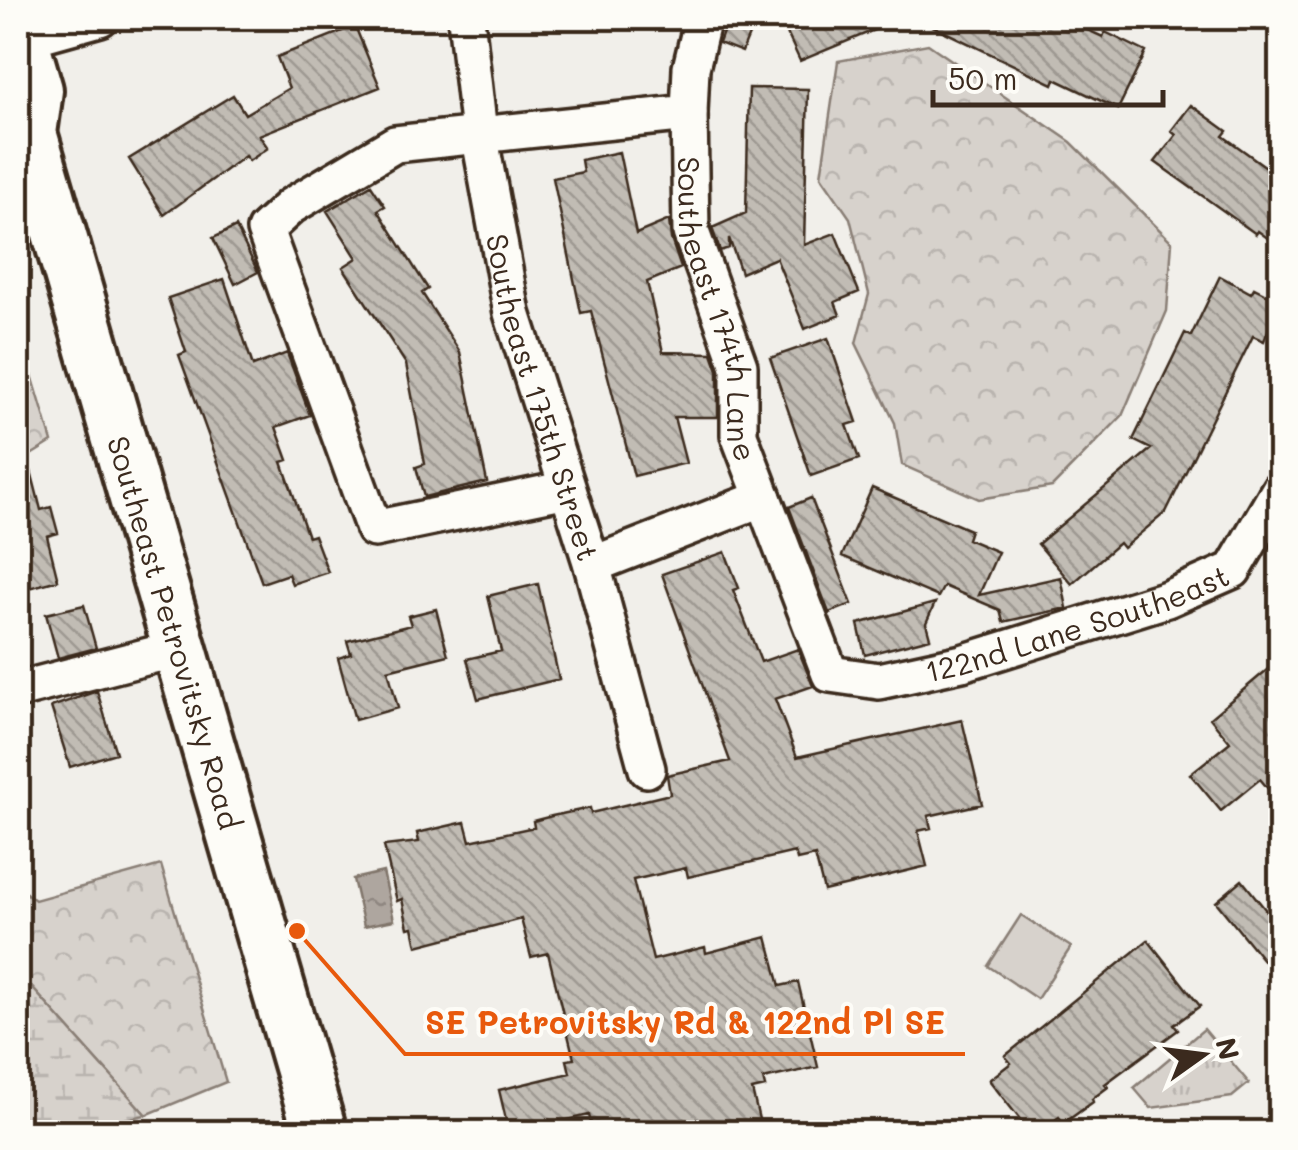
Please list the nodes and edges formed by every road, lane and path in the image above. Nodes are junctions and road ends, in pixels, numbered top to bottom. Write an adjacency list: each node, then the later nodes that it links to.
1 (100, 18): 4 (street)
2 (466, 18): 7 (street, Southeast 175th Street)
3 (703, 18): 5 (street, Southeast 174th Lane)
4 (19, 34): 6 (main road, Southeast Petrovitsky Road)
5 (689, 114): 7 (street); 10 (street, Southeast 174th Lane)
6 (22, 129): 12 (main road, Southeast Petrovitsky Road)
7 (479, 133): 8 (street, Southeast 175th Street); 8 (street)
8 (568, 489): 11 (street, Southeast 175th Street)
9 (1280, 490): 13 (street, 122nd Lane Southeast)
10 (763, 498): 11 (street, Southeast 174th Lane); 13 (street, Southeast 174th Lane)
11 (592, 565): 15 (street, Southeast 175th Street)
12 (180, 648): 14 (street); 16 (main road, Southeast Petrovitsky Road)
13 (830, 674)
14 (18, 690)
15 (647, 769)
16 (320, 1132)

